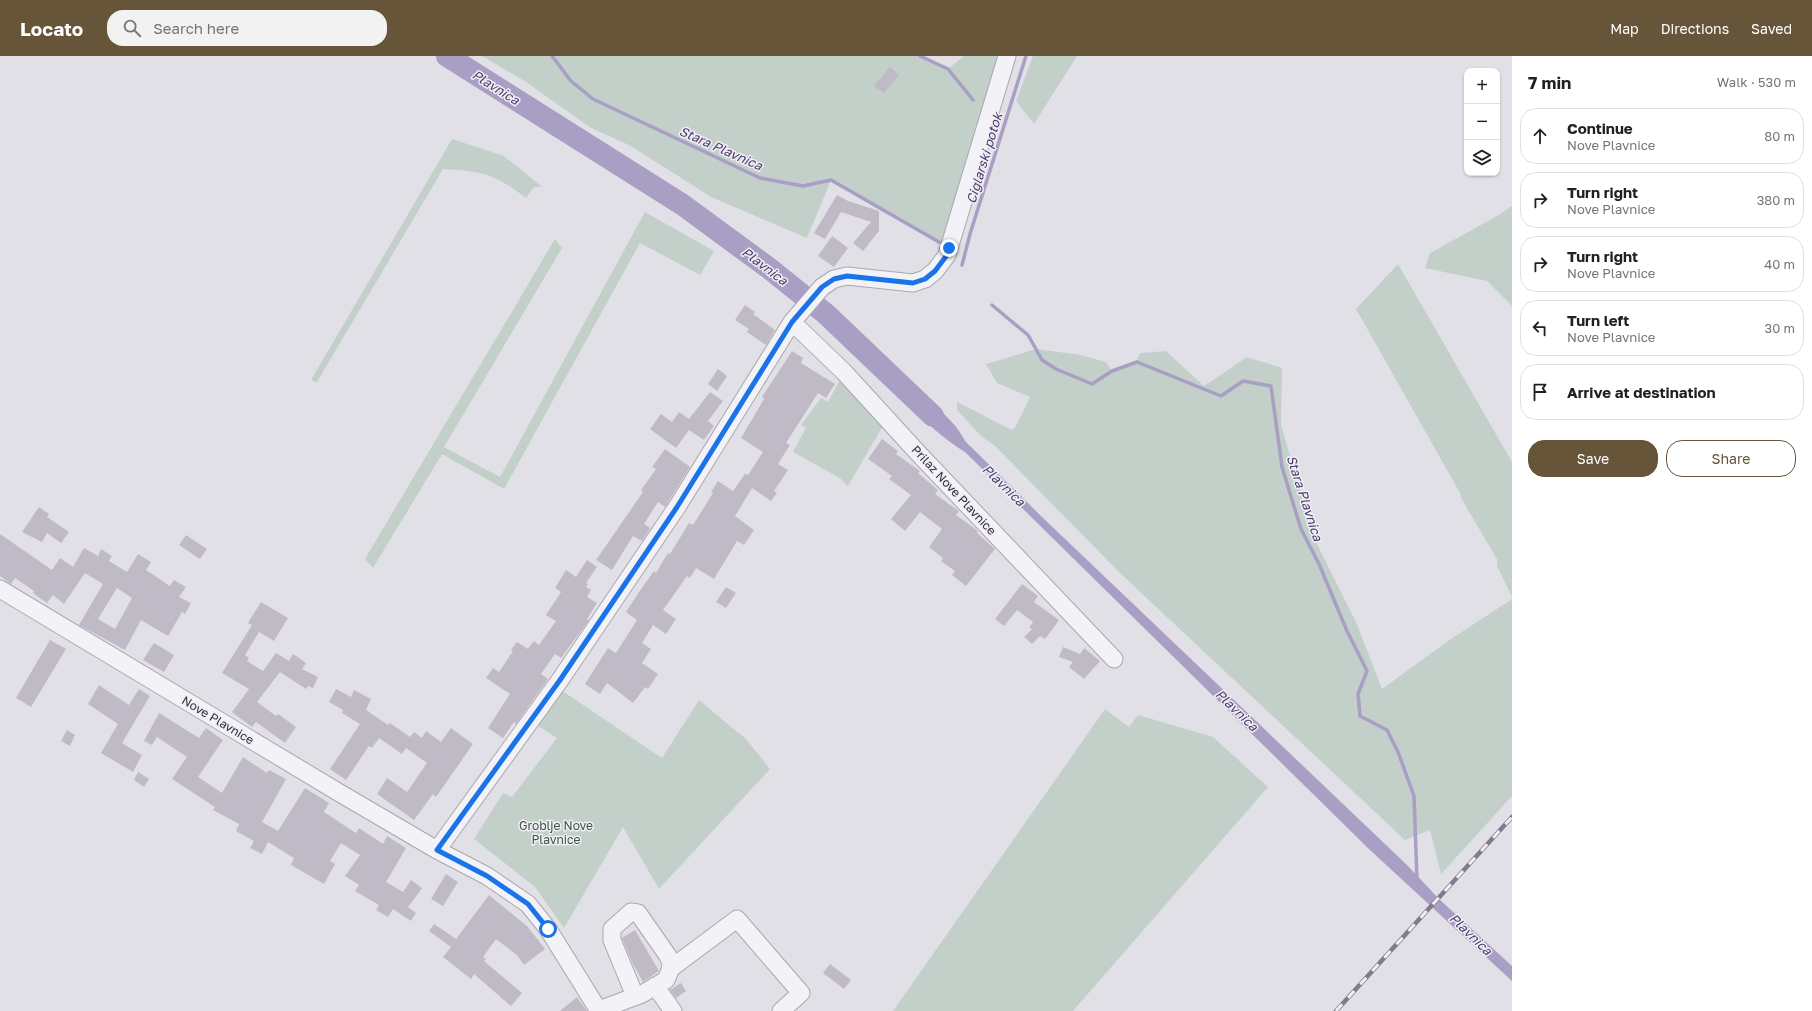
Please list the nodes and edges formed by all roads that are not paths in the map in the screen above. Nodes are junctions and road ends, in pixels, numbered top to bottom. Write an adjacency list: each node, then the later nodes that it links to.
1 (1007, 56): 2 (street)
2 (796, 318): 4 (street, Prilaz Nove Plavnice); 5 (street)
3 (0, 589): 5 (street, Nove Plavnice)
4 (1114, 659)
5 (437, 850): 9 (street, Nove Plavnice)
6 (670, 969): 7 (street); 8 (street); 11 (street)
7 (655, 986): 8 (street); 10 (street)
8 (635, 996): 9 (street)
9 (599, 1011)
10 (673, 1011)
11 (781, 1011)

